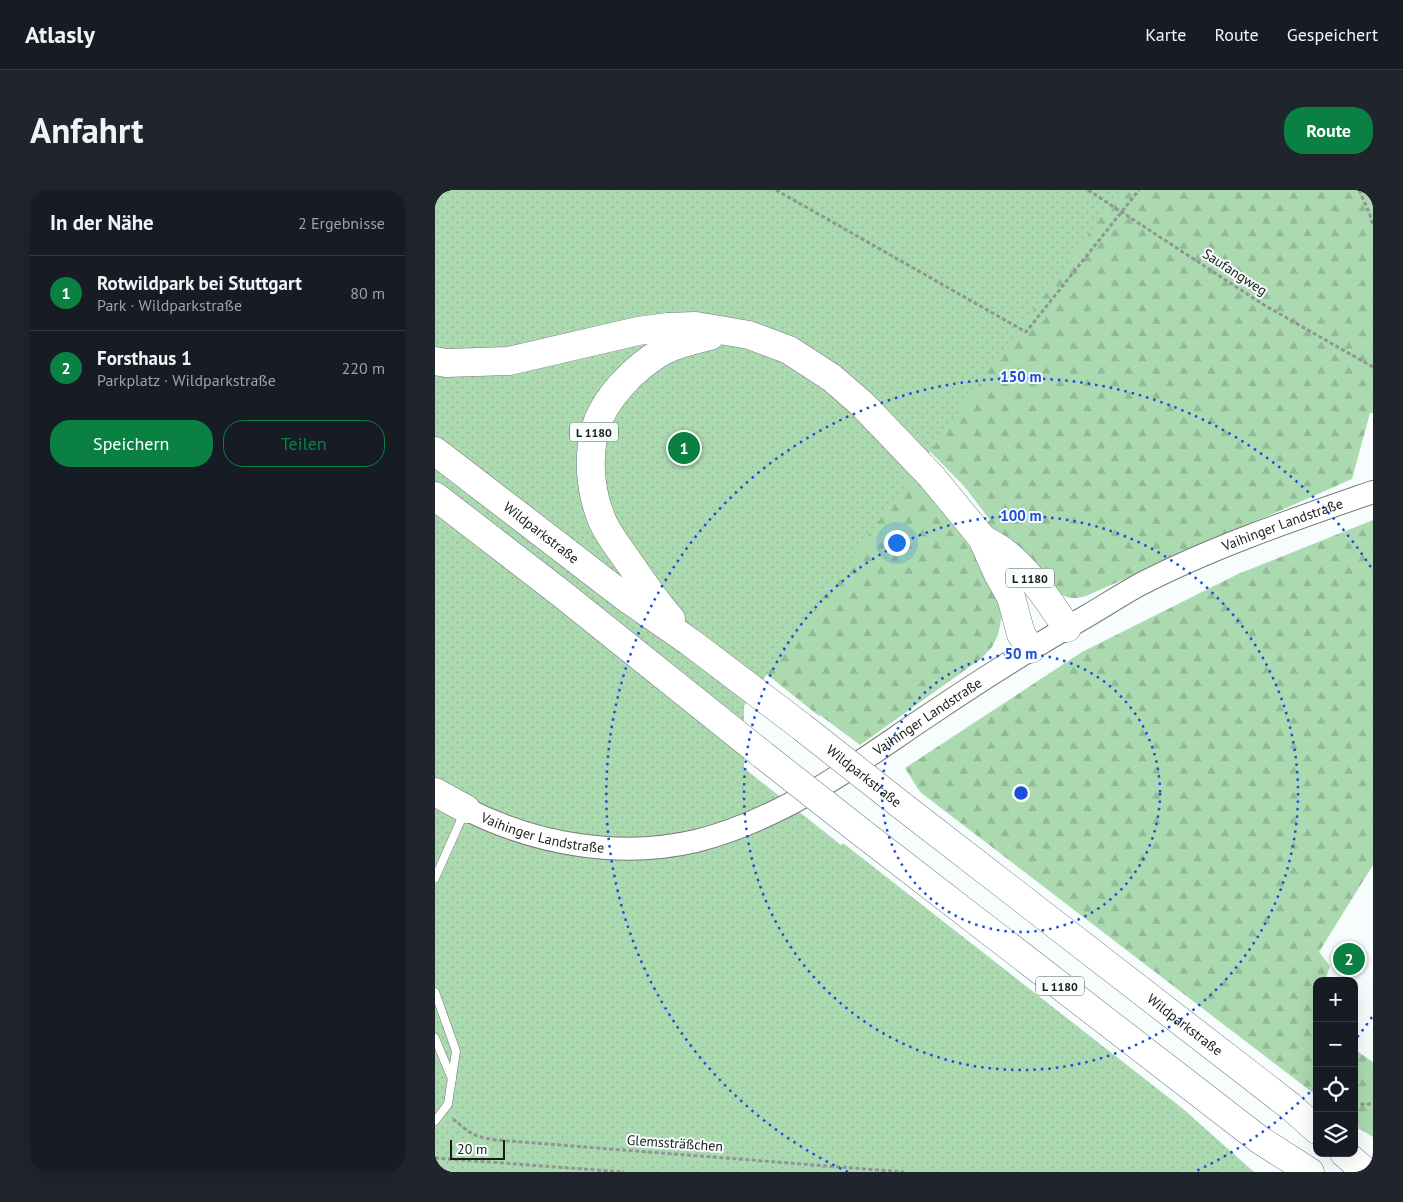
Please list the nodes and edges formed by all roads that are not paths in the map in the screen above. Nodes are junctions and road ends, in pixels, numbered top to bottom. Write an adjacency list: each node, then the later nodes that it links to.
1 (733, 331): 2 (highway, L 1180); 7 (highway, L 1180); 10 (highway, L 1180)
2 (435, 362)
3 (435, 451): 10 (highway, Wildparkstraße / L 1180)
4 (1373, 492): 9 (street, Vaihinger Landstraße)
5 (435, 496): 8 (highway, L 1180)
6 (435, 519): 8 (highway)
7 (982, 538): 9 (highway, L 1180); 11 (highway, L 1180)
8 (562, 594): 22 (highway, L 1180, bridge)
9 (1067, 628): 11 (street, Vaihinger Landstraße)
10 (690, 642): 18 (highway, Wildparkstraße / L 1180, bridge)
11 (1031, 649): 13 (street, Vaihinger Landstraße)
12 (435, 792): 13 (highway)
13 (466, 809): 14 (lane)
14 (435, 878)
15 (435, 992): 17 (lane)
16 (435, 1038): 17 (lane)
17 (452, 1078): 20 (lane)
18 (1289, 1106): 19 (highway, L 1180); 21 (highway, L 1180)
19 (1313, 1119)
20 (435, 1120)
21 (1313, 1127)
22 (1260, 1140): 26 (highway); 27 (highway, L 1180)
23 (1358, 1144): 24 (highway)
24 (1373, 1153)
25 (1349, 1157): 28 (highway)
26 (1278, 1172)
27 (1310, 1172)
28 (1366, 1172)

